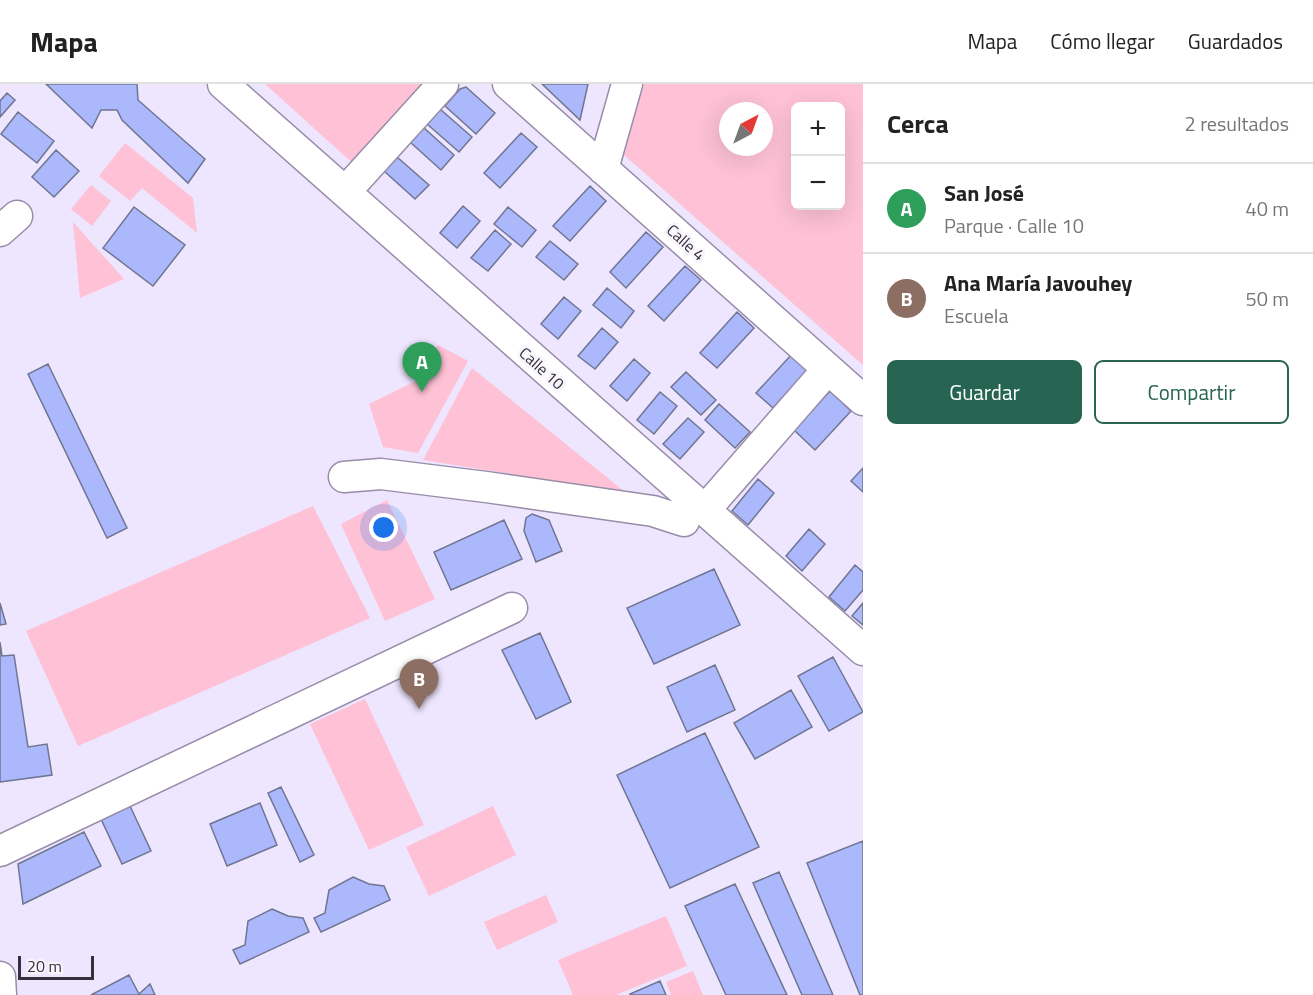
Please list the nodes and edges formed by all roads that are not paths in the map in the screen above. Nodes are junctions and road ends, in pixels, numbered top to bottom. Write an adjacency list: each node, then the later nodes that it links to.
1 (223, 84): 6 (street, Calle 10)
2 (442, 84): 6 (street)
3 (508, 84): 5 (street, Calle 4)
4 (627, 84): 5 (street)
5 (603, 169): 7 (street, Calle 4)
6 (345, 192): 10 (street, Calle 10)
7 (828, 369): 8 (street, Calle 4); 10 (street)
8 (863, 400)
9 (344, 477): 10 (street)
10 (694, 516): 12 (street, Calle 10)
11 (512, 608): 13 (street)
12 (863, 650)
13 (0, 851)
14 (0, 977): 15 (street)
15 (1, 995)

